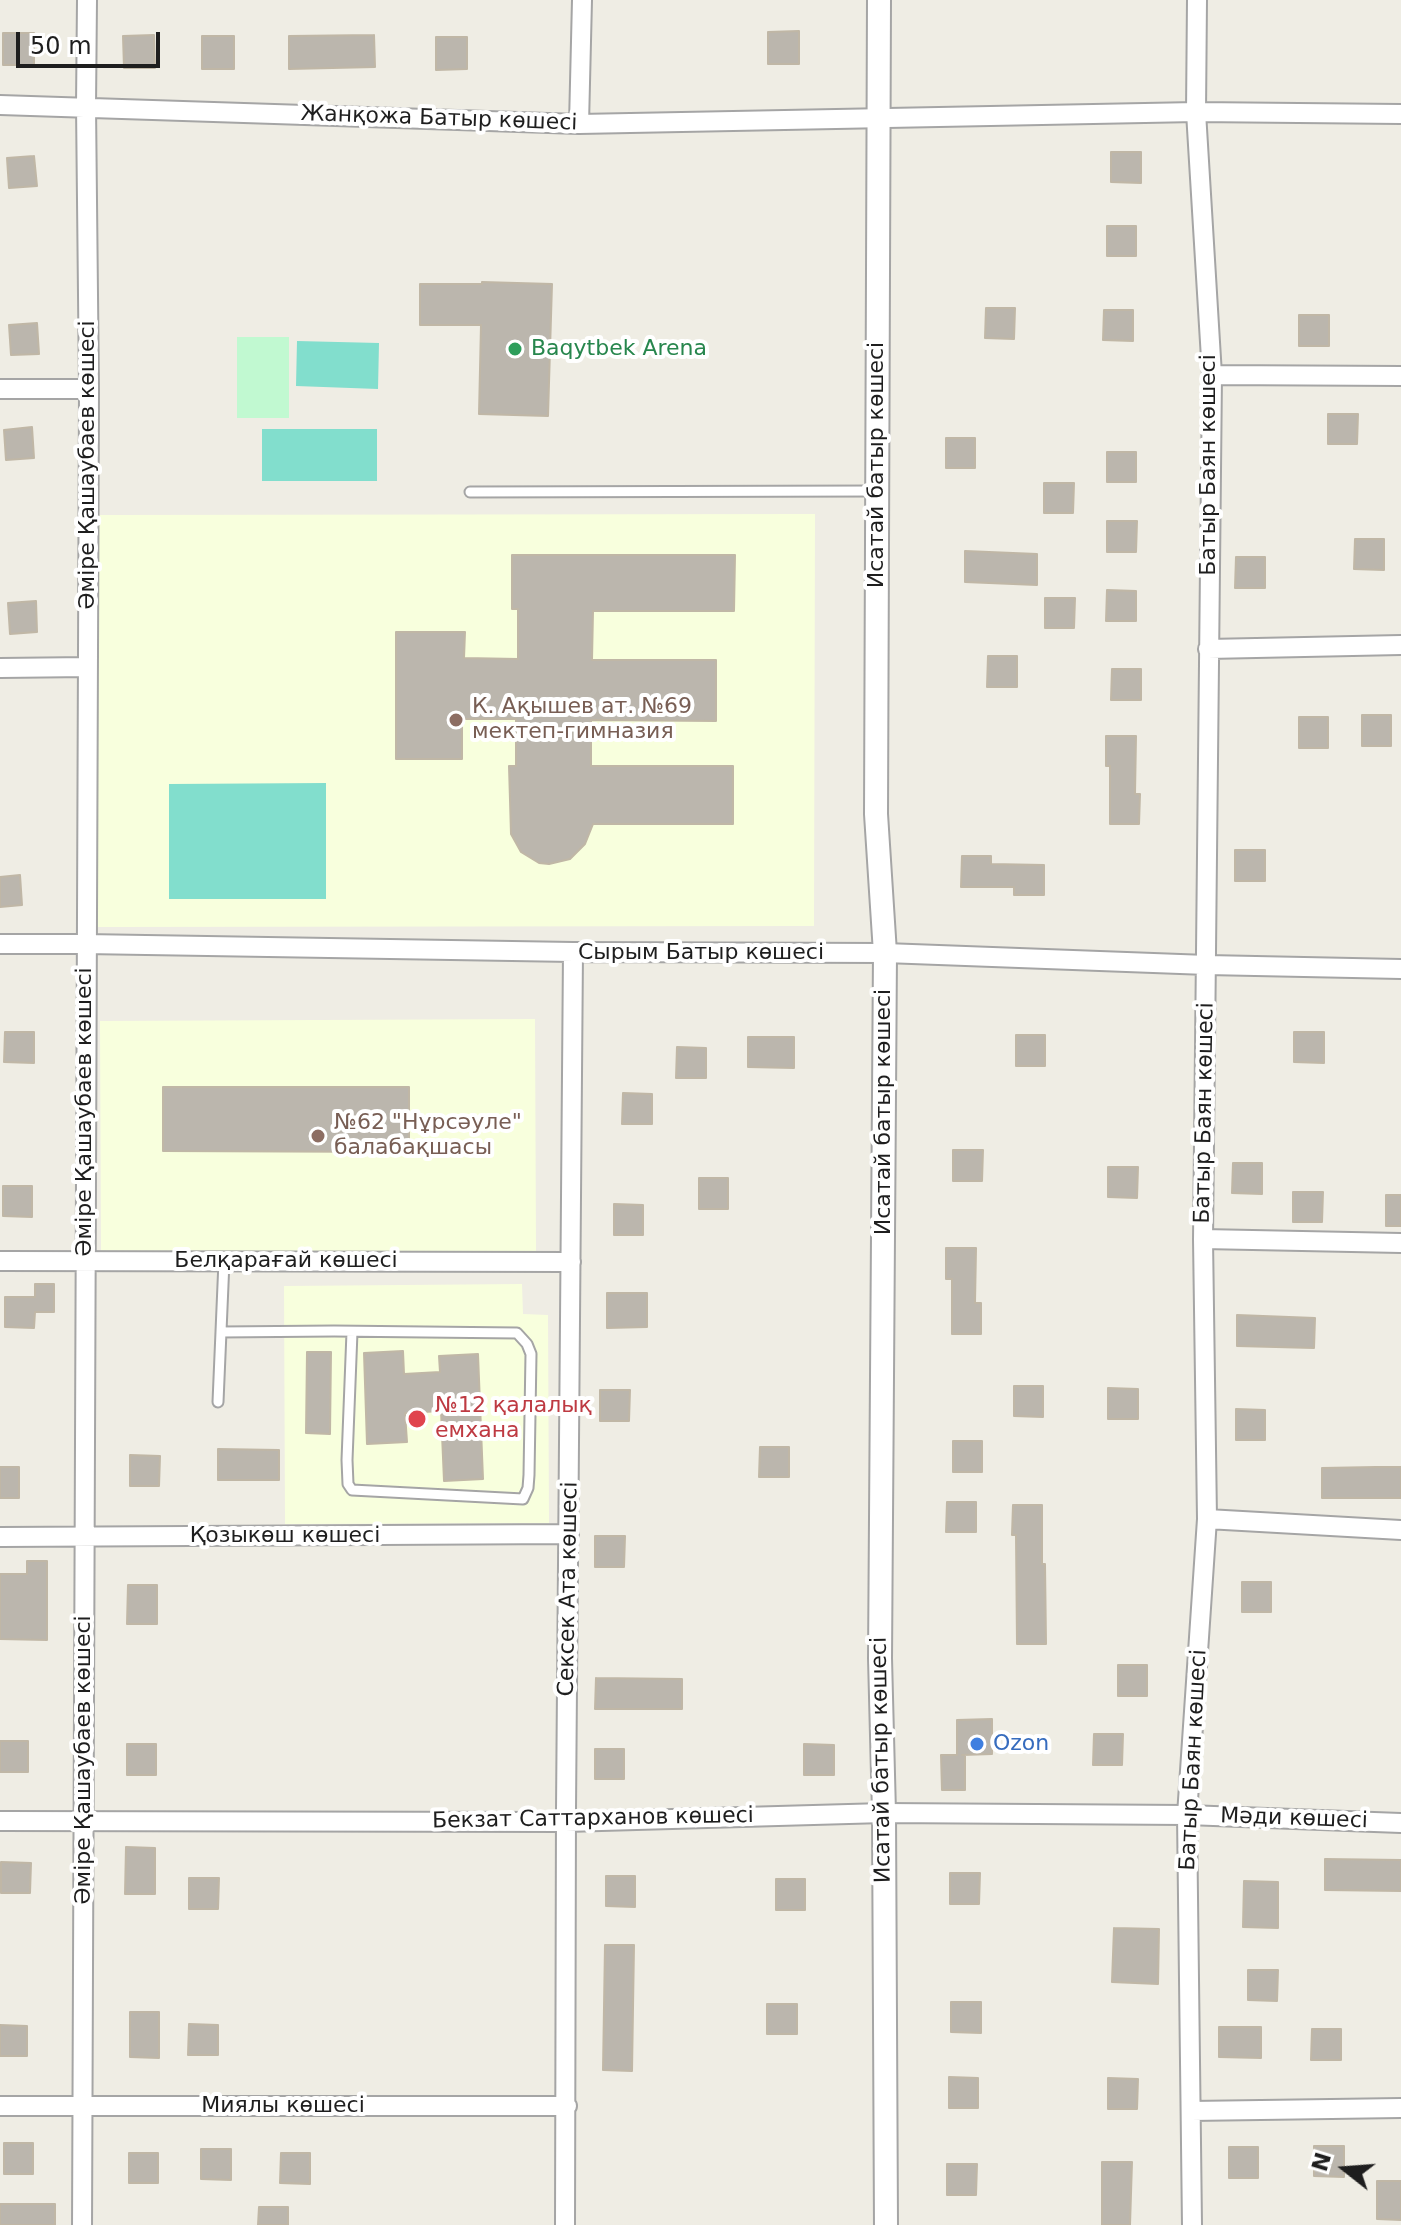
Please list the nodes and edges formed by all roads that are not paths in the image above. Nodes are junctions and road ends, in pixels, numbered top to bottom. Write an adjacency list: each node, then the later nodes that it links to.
1 (87, 0): 6 (street, Әміре Қашаубаев көшесі)
2 (582, 0): 10 (street)
3 (879, 0): 9 (street, Исатай батыр көшесі)
4 (1197, 0): 7 (street, Батыр Баян көшесі)
5 (0, 105): 6 (street, Жанқожа Батыр көшесі)
6 (86, 106): 10 (street, Жанқожа Батыр көшесі); 14 (street, Әміре Қашаубаев көшесі)
7 (1196, 112): 8 (street, Жанқожа Батыр көшесі); 9 (street, Жанқожа Батыр көшесі); 11 (street, Батыр Баян көшесі)
8 (1401, 114)
9 (878, 119): 10 (street, Жанқожа Батыр көшесі); 15 (street, Исатай батыр көшесі)
10 (579, 124)
11 (1212, 375): 12 (street); 18 (street, Батыр Баян көшесі)
12 (1401, 376)
13 (0, 389): 14 (street)
14 (89, 389): 19 (street, Әміре Қашаубаев көшесі)
15 (877, 491): 16 (lane); 24 (street, Исатай батыр көшесі)
16 (470, 492)
17 (1401, 645): 18 (street)
18 (1208, 649): 25 (street, Батыр Баян көшесі)
19 (88, 667): 20 (street); 22 (street, Әміре Қашаубаев көшесі)
20 (0, 668)
21 (0, 944): 22 (street, Сырым Батыр көшесі)
22 (85, 944): 23 (street, Сырым Батыр көшесі); 30 (street, Әміре Қашаубаев көшесі)
23 (573, 952): 24 (street, Сырым Батыр көшесі); 32 (street, Сексек Ата көшесі)
24 (885, 953): 25 (street, Сырым Батыр көшесі); 41 (street, Исатай батыр көшесі)
25 (1207, 965): 26 (street, Сырым Батыр көшесі); 27 (street, Батыр Баян көшесі)
26 (1401, 969)
27 (1203, 1239): 28 (street); 36 (street, Батыр Баян көшесі)
28 (1401, 1243)
29 (0, 1261): 30 (street, Белқарағай көшесі)
30 (84, 1261): 31 (street, Белқарағай көшесі); 40 (street, Әміре Қашаубаев көшесі)
31 (224, 1261): 32 (street, Белқарағай көшесі); 33 (lane)
32 (571, 1262): 38 (street, Сексек Ата көшесі)
33 (221, 1332): 34 (lane); 35 (lane)
34 (352, 1332): 34 (lane)
35 (218, 1402)
36 (1207, 1519): 37 (street); 42 (street, Батыр Баян көшесі)
37 (1401, 1530)
38 (569, 1534): 40 (street, Қозыкөш көшесі); 45 (street, Сексек Ата көшесі)
39 (0, 1537): 40 (street, Қозыкөш көшесі)
40 (84, 1538): 44 (street, Әміре Қашаубаев көшесі)
41 (884, 1813): 42 (street, Бекзат Саттарханов көшесі); 45 (street, Бекзат Саттарханов көшесі); 54 (street, Исатай батыр көшесі)
42 (1187, 1815): 46 (street, Мәди көшесі); 51 (street, Батыр Баян көшесі)
43 (0, 1821): 44 (street, Бекзат Саттарханов көшесі)
44 (84, 1821): 45 (street, Бекзат Саттарханов көшесі); 48 (street, Әміре Қашаубаев көшесі)
45 (566, 1822): 49 (street, Сексек Ата көшесі)
46 (1401, 1823)
47 (0, 2106): 48 (street, Миялы көшесі)
48 (83, 2106): 49 (street, Миялы көшесі); 52 (street, Әміре Қашаубаев көшесі)
49 (567, 2106): 53 (street, Сексек Ата көшесі)
50 (1401, 2108): 51 (street)
51 (1191, 2111): 55 (street, Батыр Баян көшесі)
52 (82, 2225)
53 (565, 2225)
54 (886, 2225)
55 (1192, 2225)

